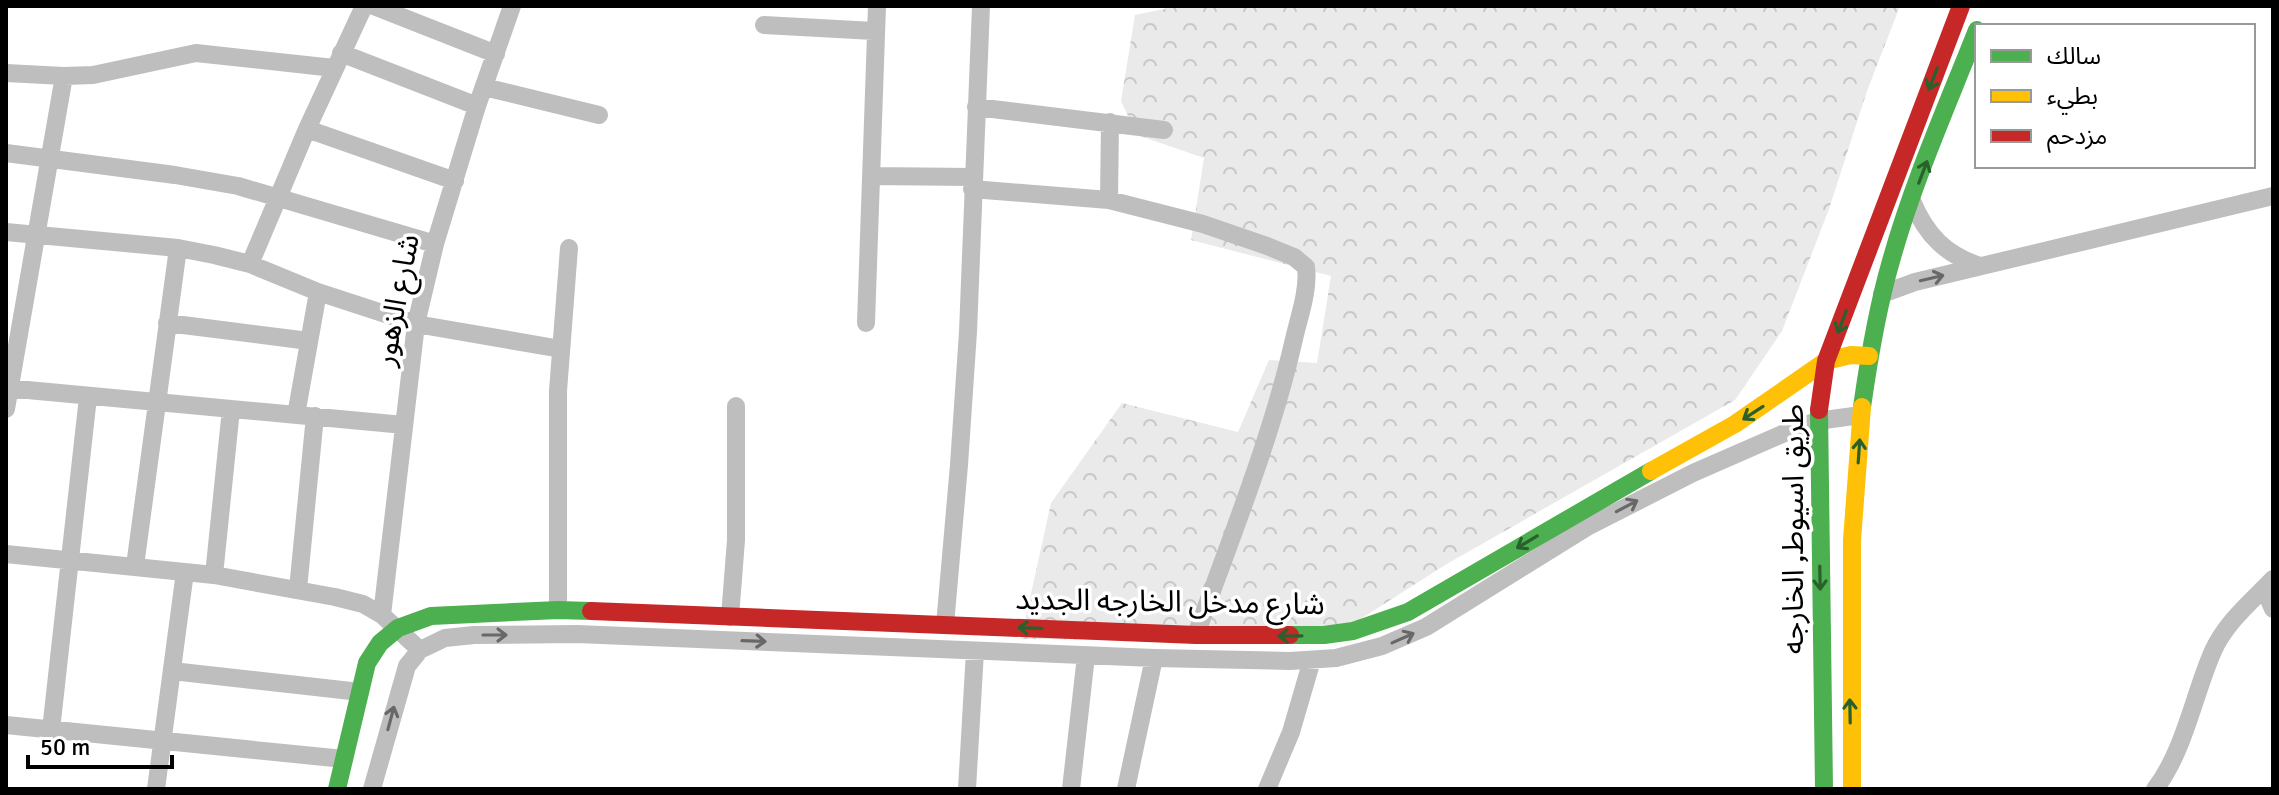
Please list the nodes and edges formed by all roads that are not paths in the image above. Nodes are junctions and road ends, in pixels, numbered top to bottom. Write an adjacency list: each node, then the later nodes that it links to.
1 (364, 6): 11 (street)
2 (374, 6): 10 (street)
3 (512, 6): 10 (street, شارع الزهور)
4 (877, 6): 8 (street)
5 (981, 6): 16 (street)
6 (1961, 6): 26 (main road, طريق اسيوط, الخارجه, one-way to 26)
7 (764, 25): 8 (street)
8 (874, 31): 23 (street)
9 (1975, 35): 30 (main road, طريق اسيوط, الخارجه, one-way to 9)
10 (496, 54): 14 (street, شارع الزهور)
11 (338, 60): 13 (street); 15 (street); 19 (street)
12 (6, 73): 13 (street)
13 (64, 76): 22 (street)
14 (484, 87): 15 (street, شارع الزهور); 17 (street)
15 (477, 106): 24 (street, شارع الزهور)
16 (976, 107): 18 (street); 25 (street)
17 (599, 115)
18 (1110, 122): 20 (street); 29 (street)
19 (307, 129): 24 (street); 28 (street)
20 (1164, 130)
21 (6, 153): 22 (street)
22 (50, 158): 28 (street); 32 (street)
23 (872, 176): 25 (street); 42 (street)
24 (455, 181): 33 (street, شارع الزهور)
25 (973, 183): 29 (street); 71 (street)
26 (1889, 193): 30 (main road); 47 (main road, طريق اسيوط, الخارجه, one-way to 47)
27 (2273, 196): 37 (street)
28 (277, 198): 33 (street); 36 (street)
29 (1109, 200): 73 (street)
30 (1912, 201): 37 (street); 39 (main road, طريق اسيوط, الخارجه)
31 (6, 232): 32 (street)
32 (36, 235): 34 (street); 40 (street)
33 (435, 244): 43 (street, شارع الزهور)
34 (178, 248): 36 (street); 41 (street)
35 (569, 248): 45 (street)
36 (250, 264): 38 (street)
37 (1983, 267): 39 (street, one-way to 37)
38 (318, 292): 43 (street); 44 (street)
39 (1882, 294): 46 (main road, طريق اسيوط, الخارجه)
40 (14, 317): 48 (street)
41 (167, 323): 44 (street); 50 (street)
42 (866, 323)
43 (416, 324): 45 (street); 57 (street, شارع الزهور)
44 (309, 341): 55 (street)
45 (561, 349): 68 (street)
46 (1869, 356): 47 (main road, شارع مدخل الخارجه الجديد); 54 (main road, طريق اسيوط, الخارجه)
47 (1826, 361): 56 (main road, طريق اسيوط, الخارجه); 58 (main road, شارع مدخل الخارجه الجديد, one-way to 58)
48 (8, 388): 49 (street); 52 (street)
49 (88, 397): 50 (street); 61 (street)
50 (157, 402): 53 (street); 62 (street)
51 (736, 406): 70 (street)
52 (6, 409)
53 (231, 409): 55 (street); 64 (street)
54 (1861, 415): 56 (street, شارع مدخل الخارجه الجديد); 93 (main road, طريق اسيوط, الخارجه, one-way to 54)
55 (306, 416): 57 (street); 66 (street)
56 (1817, 421): 59 (street, شارع مدخل الخارجه الجديد); 92 (main road, طريق اسيوط, الخارجه, one-way to 92)
57 (404, 425): 69 (street, شارع الزهور)
58 (1682, 453): 59 (street); 73 (main road, شارع مدخل الخارجه الجديد, one-way to 73)
59 (1693, 473): 78 (street, شارع مدخل الخارجه الجديد, one-way to 59)
60 (6, 554): 61 (street)
61 (70, 560): 62 (street); 82 (street)
62 (135, 566): 63 (street)
63 (185, 572): 64 (street); 79 (street)
64 (214, 575): 66 (street)
65 (2268, 584): 67 (street); 94 (street)
66 (298, 589): 69 (street)
67 (2273, 609)
68 (558, 610): 70 (main road, شارع مدخل الخارجه الجديد); 72 (main road, شارع مدخل الخارجه الجديد)
69 (382, 615): 72 (street)
70 (730, 617): 71 (main road, شارع مدخل الخارجه الجديد)
71 (945, 625): 73 (main road, شارع مدخل الخارجه الجديد, one-way to 71)
72 (398, 628): 74 (street); 80 (main road)
73 (1196, 635)
74 (420, 650): 75 (street, شارع مدخل الخارجه الجديد, one-way to 75); 87 (street, one-way to 74)
75 (975, 651): 76 (street, شارع مدخل الخارجه الجديد); 88 (street)
76 (1086, 656): 77 (street, شارع مدخل الخارجه الجديد); 89 (street)
77 (1154, 658): 78 (street, شارع مدخل الخارجه الجديد); 90 (street)
78 (1312, 660): 91 (street)
79 (172, 671): 80 (street); 83 (street)
80 (360, 692): 84 (main road)
81 (6, 725): 82 (street)
82 (51, 730): 83 (street)
83 (162, 741): 84 (street); 85 (street)
84 (344, 759): 86 (main road)
85 (156, 789)
86 (337, 789)
87 (372, 789)
88 (967, 789)
89 (1071, 789)
90 (1126, 789)
91 (1267, 789)
92 (1824, 789)
93 (1852, 789)
94 (2155, 789)

